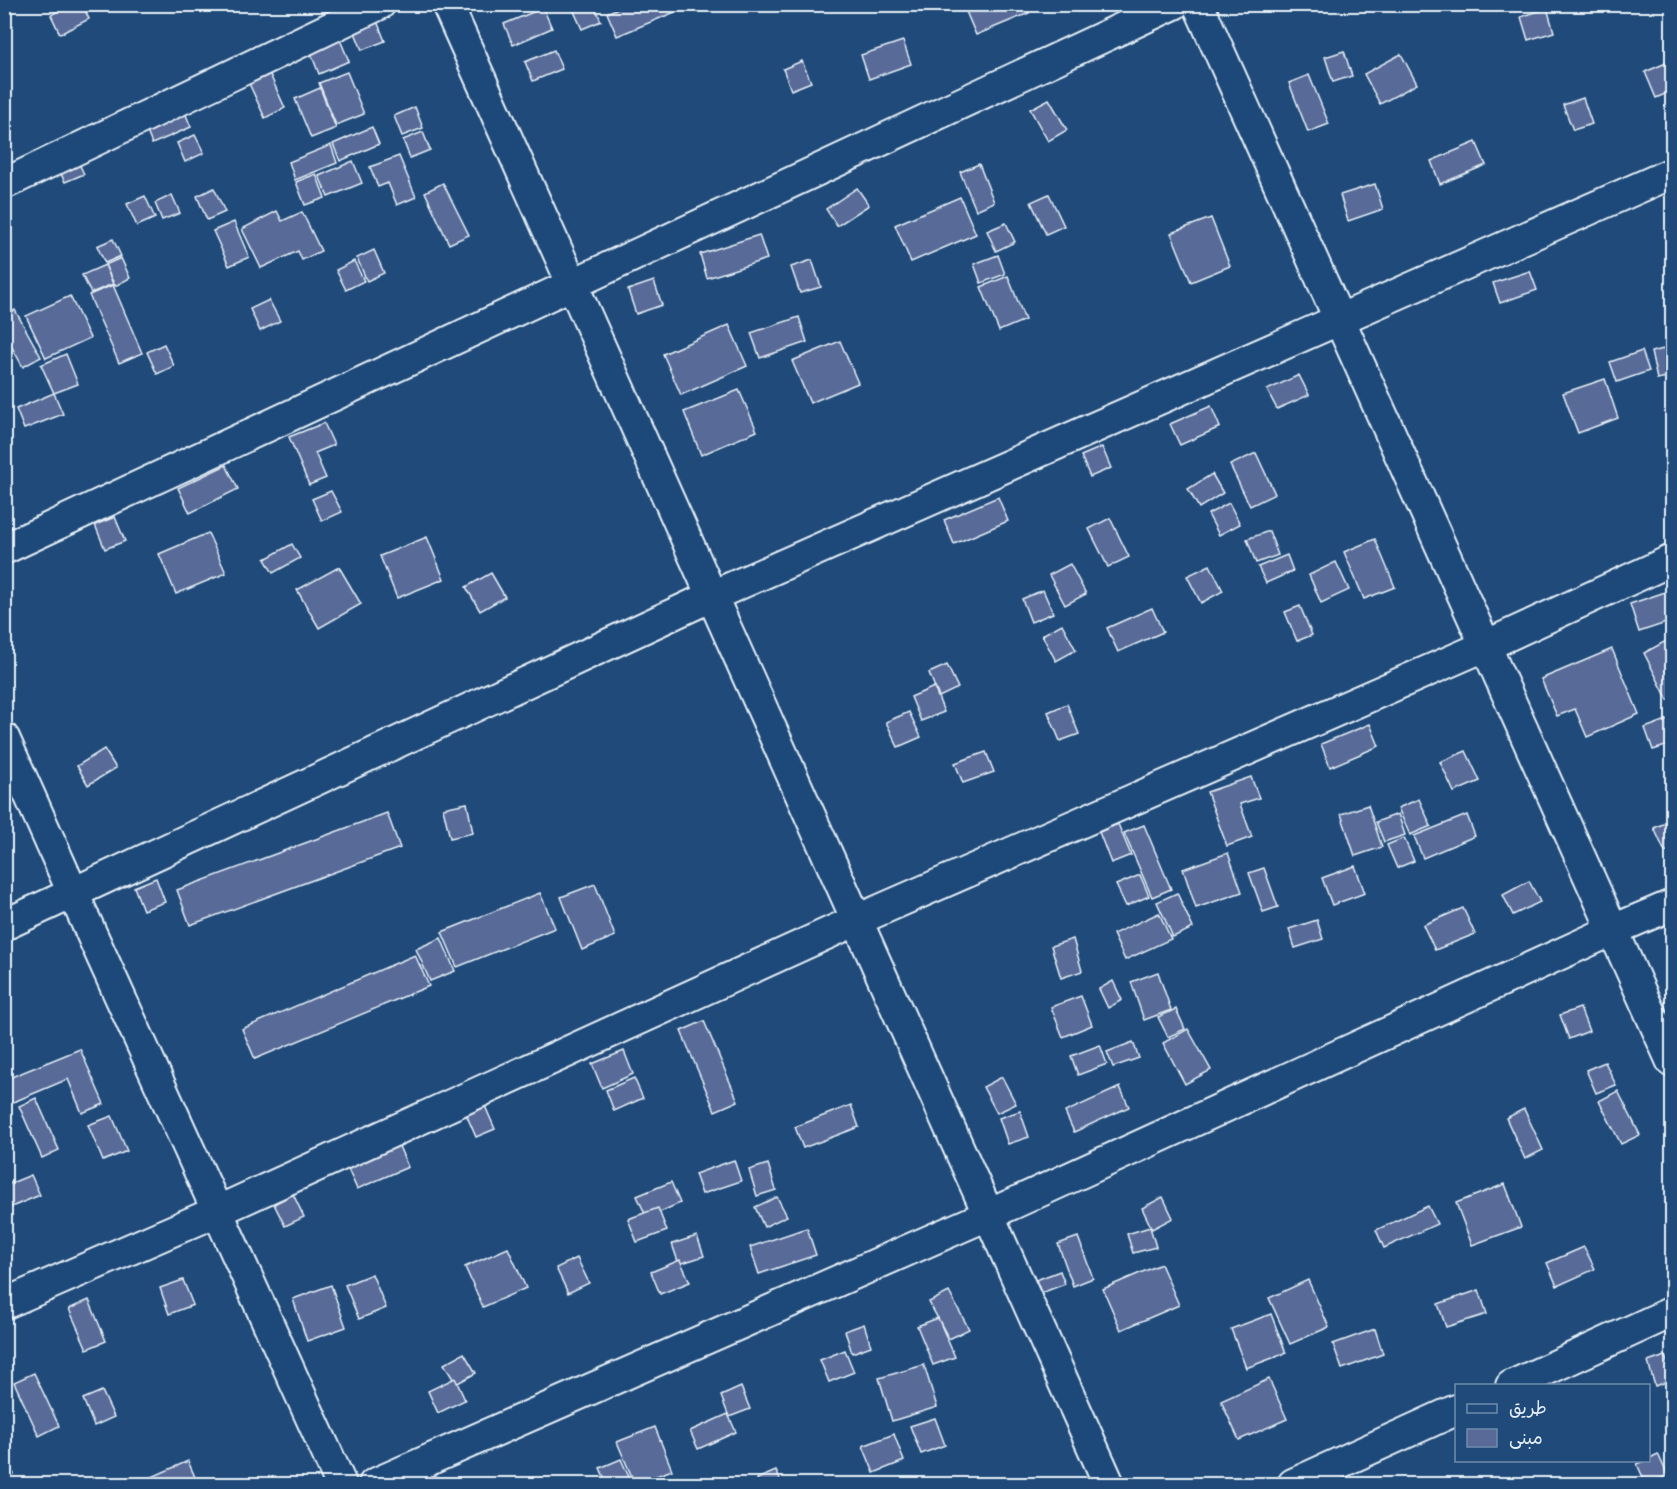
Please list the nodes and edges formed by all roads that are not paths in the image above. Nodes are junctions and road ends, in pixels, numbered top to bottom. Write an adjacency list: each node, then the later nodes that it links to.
1 (380, 4): 6 (street)
2 (447, 4): 7 (street)
3 (1174, 4): 7 (street)
4 (1198, 4): 8 (street)
5 (1672, 173): 8 (street)
6 (4, 184)
7 (573, 285): 9 (street); 11 (street)
8 (1339, 319): 11 (street); 12 (street)
9 (4, 549)
10 (1672, 560): 12 (street)
11 (712, 596): 14 (street); 16 (street)
12 (1485, 646): 16 (street); 18 (street)
13 (4, 738): 14 (street)
14 (73, 893): 17 (street); 20 (street)
15 (1672, 905): 18 (street)
16 (857, 920): 20 (street); 21 (street)
17 (4, 925)
18 (1613, 930): 19 (street); 21 (street)
19 (1672, 1062)
20 (218, 1211): 22 (street); 26 (street)
21 (988, 1215): 27 (street); 28 (street)
22 (4, 1304)
23 (1672, 1312): 24 (street)
24 (1515, 1384)
25 (1455, 1410): 29 (street)
26 (340, 1485)
27 (375, 1485)
28 (1109, 1485)
29 (1293, 1485)

